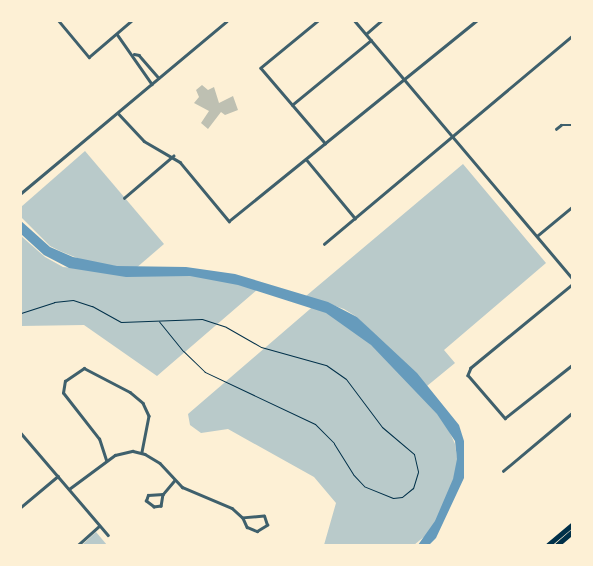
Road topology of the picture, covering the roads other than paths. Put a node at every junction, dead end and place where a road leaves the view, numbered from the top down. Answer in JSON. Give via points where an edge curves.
{"nodes":[{"id":1,"x":59,"y":21,"type":"edge"},
{"id":2,"x":132,"y":21,"type":"edge"},
{"id":3,"x":227,"y":21,"type":"edge"},
{"id":4,"x":318,"y":21,"type":"edge"},
{"id":5,"x":355,"y":21,"type":"edge"},
{"id":6,"x":381,"y":21,"type":"edge"},
{"id":7,"x":476,"y":21,"type":"edge"},
{"id":8,"x":117,"y":34,"type":"junction"},
{"id":9,"x":366,"y":34,"type":"junction"},
{"id":10,"x":572,"y":36,"type":"edge"},
{"id":11,"x":371,"y":40,"type":"junction"},
{"id":12,"x":134,"y":54,"type":"junction"},
{"id":13,"x":159,"y":78,"type":"junction"},
{"id":14,"x":403,"y":78,"type":"junction"},
{"id":15,"x":152,"y":84,"type":"junction"},
{"id":16,"x":292,"y":105,"type":"junction"},
{"id":17,"x":118,"y":112,"type":"junction"},
{"id":18,"x":572,"y":125,"type":"edge"},
{"id":19,"x":556,"y":129,"type":"dead end"},
{"id":20,"x":452,"y":137,"type":"junction"},
{"id":21,"x":325,"y":143,"type":"junction"},
{"id":22,"x":173,"y":156,"type":"junction"},
{"id":23,"x":306,"y":159,"type":"junction"},
{"id":24,"x":21,"y":192,"type":"edge"},
{"id":25,"x":124,"y":198,"type":"dead end"},
{"id":26,"x":572,"y":207,"type":"edge"},
{"id":27,"x":355,"y":218,"type":"junction"},
{"id":28,"x":536,"y":236,"type":"junction"},
{"id":29,"x":324,"y":244,"type":"dead end"},
{"id":30,"x":572,"y":278,"type":"edge"},
{"id":31,"x":572,"y":285,"type":"edge"},
{"id":32,"x":572,"y":365,"type":"edge"},
{"id":33,"x":572,"y":413,"type":"edge"},
{"id":34,"x":21,"y":433,"type":"edge"},
{"id":35,"x":142,"y":453,"type":"junction"},
{"id":36,"x":106,"y":460,"type":"junction"},
{"id":37,"x":503,"y":471,"type":"dead end"},
{"id":38,"x":58,"y":476,"type":"junction"},
{"id":39,"x":174,"y":481,"type":"junction"},
{"id":40,"x":69,"y":489,"type":"junction"},
{"id":41,"x":163,"y":494,"type":"junction"},
{"id":42,"x":21,"y":507,"type":"edge"},
{"id":43,"x":243,"y":518,"type":"junction"},
{"id":44,"x":572,"y":525,"type":"edge"},
{"id":45,"x":100,"y":526,"type":"junction"},
{"id":46,"x":572,"y":532,"type":"edge"},
{"id":47,"x":108,"y":535,"type":"dead end"},
{"id":48,"x":78,"y":545,"type":"edge"},
{"id":49,"x":548,"y":545,"type":"edge"},
{"id":50,"x":557,"y":545,"type":"edge"}],
"edges":[{"from":1,"to":8,"type":"street","via":[[89,56]]},
{"from":2,"to":8,"type":"street"},
{"from":3,"to":13,"type":"street"},
{"from":4,"to":16,"type":"street","via":[[261,68]]},
{"from":5,"to":9,"type":"street"},
{"from":6,"to":9,"type":"street"},
{"from":7,"to":14,"type":"street"},
{"from":8,"to":12,"type":"street"},
{"from":9,"to":11,"type":"street"},
{"from":10,"to":20,"type":"street"},
{"from":11,"to":14,"type":"street"},
{"from":11,"to":16,"type":"street"},
{"from":12,"to":13,"type":"street","via":[[139,55]]},
{"from":12,"to":15,"type":"street","via":[[137,65]]},
{"from":13,"to":15,"type":"street"},
{"from":14,"to":20,"type":"street"},
{"from":14,"to":21,"type":"street"},
{"from":15,"to":17,"type":"street"},
{"from":16,"to":21,"type":"street"},
{"from":17,"to":22,"type":"street","via":[[144,141]]},
{"from":17,"to":24,"type":"street"},
{"from":18,"to":19,"type":"street","via":[[561,125]]},
{"from":20,"to":27,"type":"street"},
{"from":20,"to":28,"type":"street"},
{"from":21,"to":23,"type":"street"},
{"from":22,"to":23,"type":"street","via":[[229,221]]},
{"from":22,"to":25,"type":"street"},
{"from":23,"to":27,"type":"street"},
{"from":26,"to":28,"type":"street"},
{"from":27,"to":29,"type":"street"},
{"from":28,"to":30,"type":"street"},
{"from":31,"to":32,"type":"street","via":[[468,372],[505,418]]},
{"from":33,"to":37,"type":"street"},
{"from":34,"to":38,"type":"street"},
{"from":35,"to":36,"type":"street","via":[[124,452]]},
{"from":35,"to":36,"type":"street","via":[[149,416],[135,395],[88,368],[73,373],[63,385],[65,397],[102,444]]},
{"from":35,"to":39,"type":"street","via":[[160,463]]},
{"from":36,"to":40,"type":"street"},
{"from":38,"to":40,"type":"street"},
{"from":38,"to":42,"type":"street"},
{"from":39,"to":41,"type":"street"},
{"from":39,"to":43,"type":"street","via":[[190,492],[226,505]]},
{"from":40,"to":45,"type":"street"},
{"from":41,"to":41,"type":"street","via":[[148,495],[146,501],[154,507],[161,506]]},
{"from":43,"to":43,"type":"street","via":[[244,524],[252,529],[261,530],[267,525],[264,516]]},
{"from":44,"to":49,"type":"highway"},
{"from":45,"to":47,"type":"street"},
{"from":45,"to":48,"type":"street"},
{"from":46,"to":50,"type":"highway"}]}
